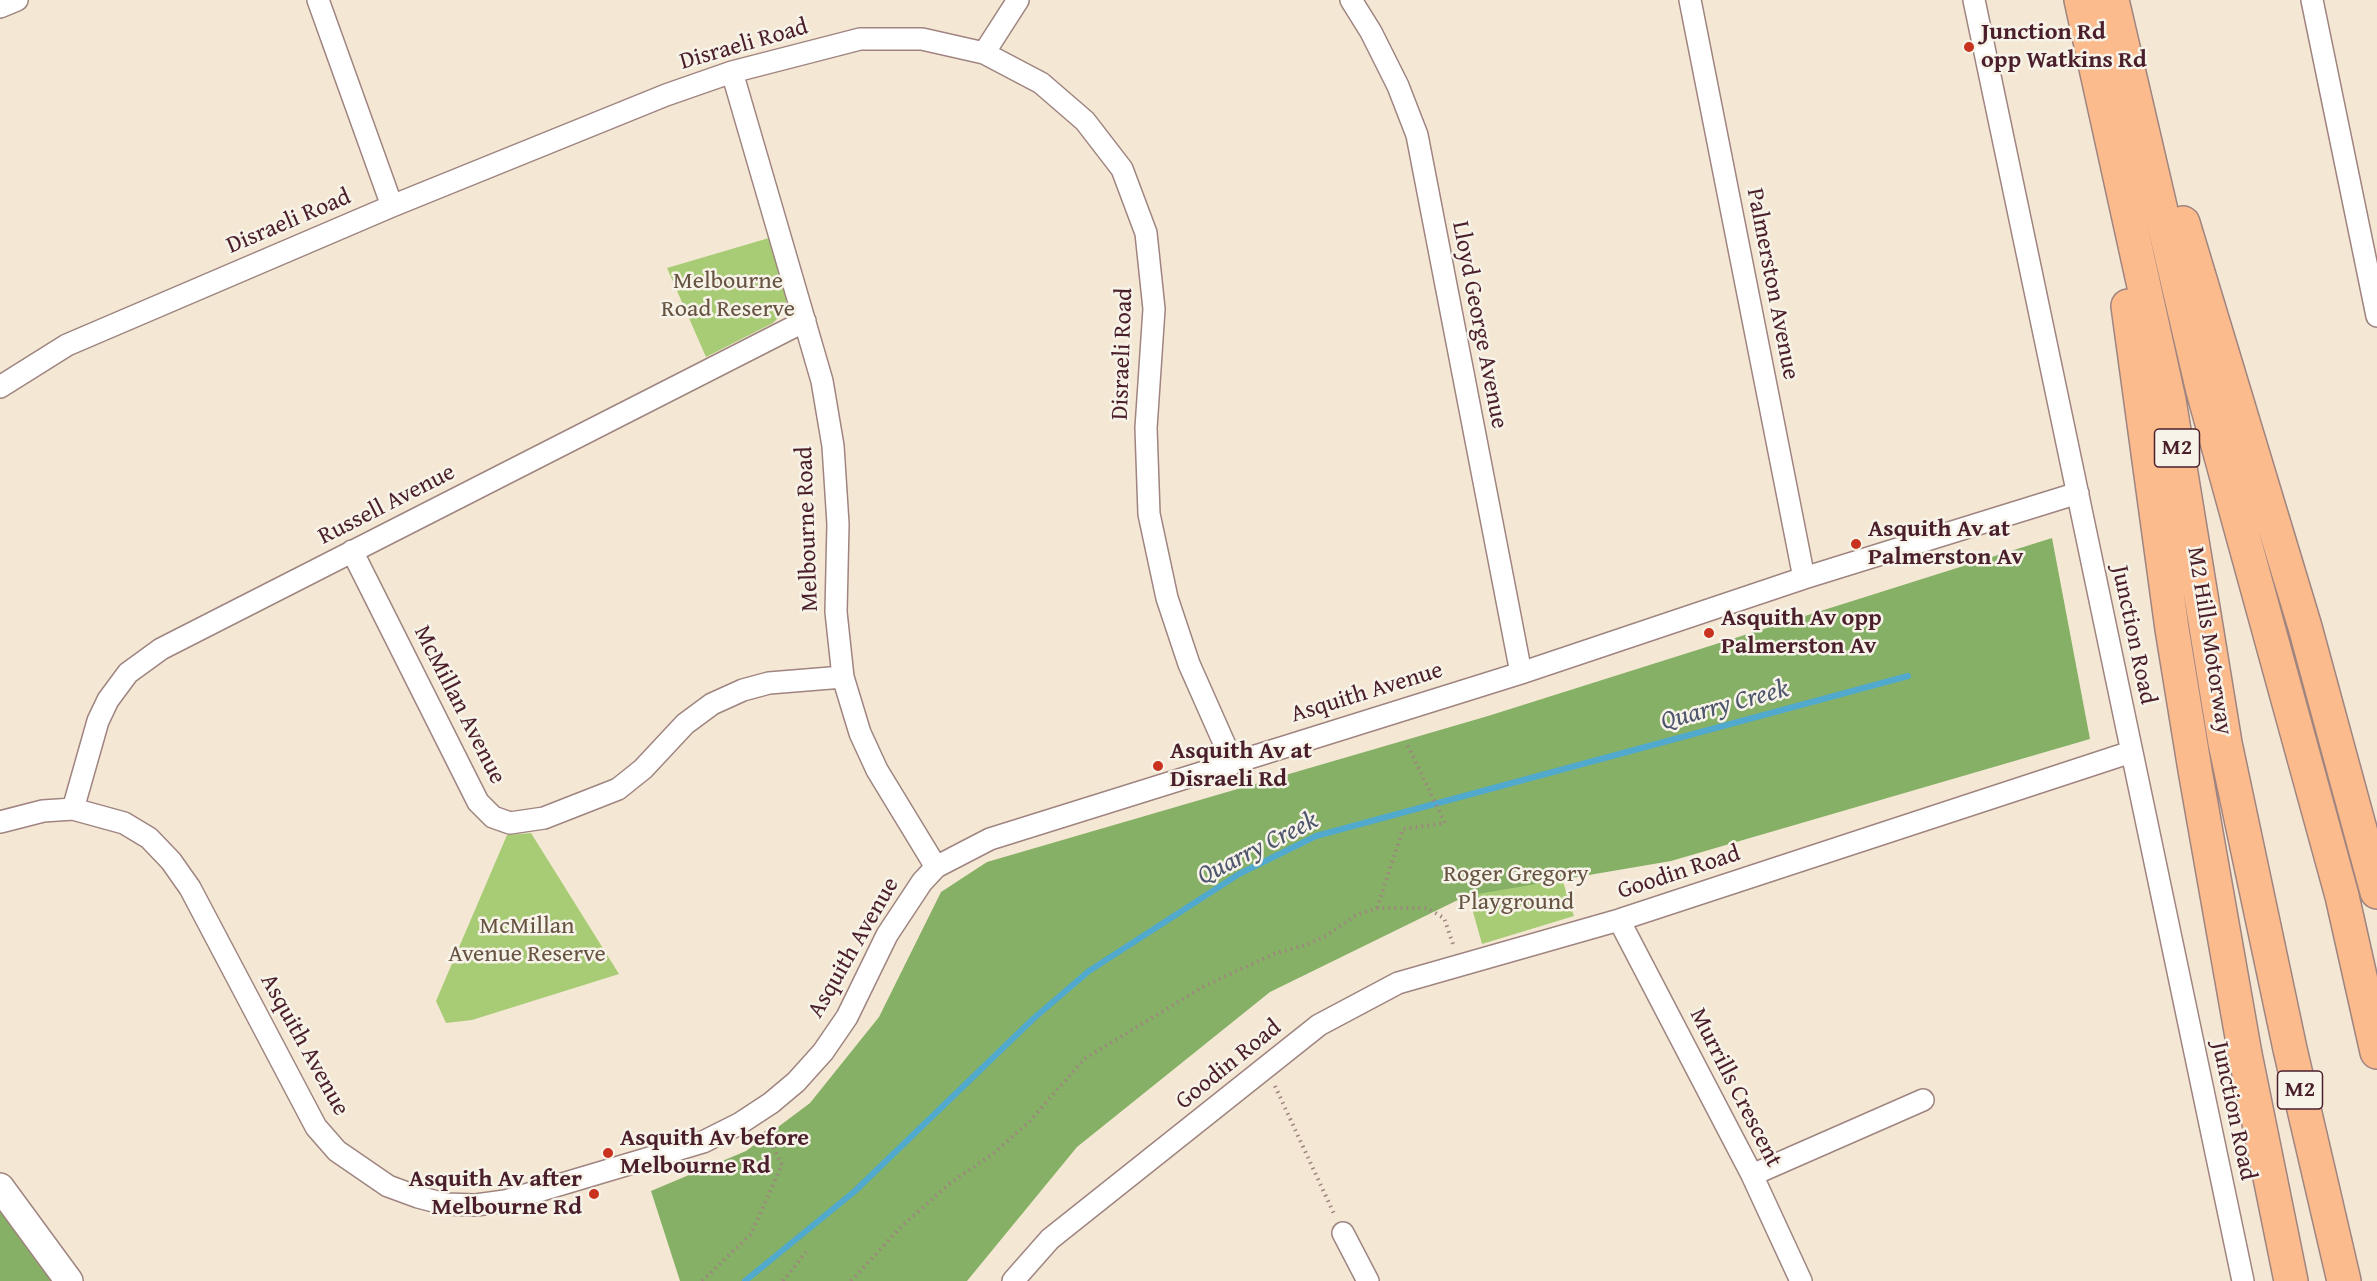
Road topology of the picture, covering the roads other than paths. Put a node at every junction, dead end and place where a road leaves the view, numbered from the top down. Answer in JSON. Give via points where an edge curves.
{"nodes":[{"id":1,"x":17,"y":0,"type":"edge"},
{"id":2,"x":318,"y":0,"type":"edge"},
{"id":3,"x":1018,"y":0,"type":"edge"},
{"id":4,"x":1351,"y":0,"type":"edge"},
{"id":5,"x":1690,"y":0,"type":"edge"},
{"id":6,"x":1974,"y":0,"type":"edge"},
{"id":7,"x":2079,"y":0,"type":"edge"},
{"id":8,"x":2312,"y":0,"type":"edge"},
{"id":9,"x":2113,"y":2,"type":"edge"},
{"id":10,"x":0,"y":7,"type":"edge"},
{"id":11,"x":984,"y":53,"type":"junction"},
{"id":12,"x":732,"y":72,"type":"junction"},
{"id":13,"x":392,"y":206,"type":"junction"},
{"id":14,"x":2377,"y":316,"type":"edge"},
{"id":15,"x":805,"y":321,"type":"junction"},
{"id":16,"x":0,"y":387,"type":"edge"},
{"id":17,"x":2078,"y":493,"type":"junction"},
{"id":18,"x":352,"y":551,"type":"junction"},
{"id":19,"x":1804,"y":578,"type":"junction"},
{"id":20,"x":1521,"y":673,"type":"junction"},
{"id":21,"x":843,"y":676,"type":"junction"},
{"id":22,"x":2131,"y":752,"type":"junction"},
{"id":23,"x":1232,"y":761,"type":"junction"},
{"id":24,"x":73,"y":809,"type":"junction"},
{"id":25,"x":0,"y":822,"type":"edge"},
{"id":26,"x":936,"y":867,"type":"junction"},
{"id":27,"x":2377,"y":892,"type":"edge"},
{"id":28,"x":1618,"y":920,"type":"junction"},
{"id":29,"x":2377,"y":1052,"type":"edge"},
{"id":30,"x":1923,"y":1100,"type":"dead end"},
{"id":31,"x":1752,"y":1175,"type":"junction"},
{"id":32,"x":0,"y":1187,"type":"edge"},
{"id":33,"x":1343,"y":1233,"type":"road end"},
{"id":34,"x":69,"y":1281,"type":"edge"},
{"id":35,"x":1012,"y":1281,"type":"edge"},
{"id":36,"x":1368,"y":1281,"type":"edge"},
{"id":37,"x":1801,"y":1281,"type":"edge"},
{"id":38,"x":2243,"y":1281,"type":"edge"},
{"id":39,"x":2290,"y":1281,"type":"edge"},
{"id":40,"x":2344,"y":1281,"type":"edge"}],
"edges":[{"from":1,"to":10,"type":"street"},
{"from":2,"to":13,"type":"street"},
{"from":3,"to":11,"type":"street"},
{"from":4,"to":20,"type":"street","name":"Lloyd George Avenue","via":[[1398,86],[1416,135]]},
{"from":5,"to":19,"type":"street","name":"Palmerston Avenue"},
{"from":6,"to":17,"type":"street","name":"Junction Road"},
{"from":7,"to":39,"type":"highway","via":[[2132,331],[2195,770]]},
{"from":7,"to":40,"type":"highway","name":"M2 Hills Motorway","number":"M2","via":[[2169,400],[2227,755]]},
{"from":8,"to":14,"type":"street"},
{"from":9,"to":27,"type":"highway","via":[[2295,592]]},
{"from":9,"to":29,"type":"highway","number":"M2","via":[[2202,387],[2340,885]]},
{"from":11,"to":12,"type":"street","name":"Disraeli Road","via":[[922,39],[860,39]]},
{"from":11,"to":23,"type":"street","name":"Disraeli Road","via":[[1041,83],[1084,121],[1122,169],[1146,233],[1154,309],[1146,428],[1149,514],[1167,598],[1189,664]]},
{"from":12,"to":13,"type":"street","name":"Disraeli Road"},
{"from":12,"to":15,"type":"street","name":"Melbourne Road"},
{"from":13,"to":16,"type":"street","name":"Disraeli Road","via":[[67,345]]},
{"from":15,"to":18,"type":"street","name":"Russell Avenue"},
{"from":15,"to":21,"type":"street","name":"Melbourne Road","via":[[822,381],[833,446],[838,524],[836,612]]},
{"from":17,"to":19,"type":"street","name":"Asquith Avenue"},
{"from":17,"to":22,"type":"street","name":"Junction Road"},
{"from":18,"to":21,"type":"street","name":"McMillan Avenue","via":[[478,802],[493,817],[510,823],[544,818],[618,789],[643,769],[685,724],[712,704],[743,690],[769,683]]},
{"from":18,"to":24,"type":"street","name":"Russell Avenue","via":[[161,649],[128,674],[112,693],[98,721]]},
{"from":19,"to":20,"type":"street","name":"Asquith Avenue"},
{"from":20,"to":23,"type":"street","name":"Asquith Avenue"},
{"from":21,"to":26,"type":"street","name":"Melbourne Road","via":[[860,733],[877,770]]},
{"from":22,"to":28,"type":"street","name":"Goodin Road"},
{"from":22,"to":38,"type":"street","name":"Junction Road"},
{"from":23,"to":26,"type":"street","name":"Asquith Avenue","via":[[1020,828],[961,852]]},
{"from":24,"to":25,"type":"street","name":"Asquith Avenue","via":[[44,811]]},
{"from":24,"to":26,"type":"street","name":"Asquith Avenue","via":[[124,823],[149,838],[171,861],[190,888],[316,1127],[337,1151],[388,1186],[445,1204],[476,1206],[505,1201],[703,1142],[771,1103],[796,1082],[847,1017],[902,909]]},
{"from":28,"to":31,"type":"street","name":"Murrills Crescent"},
{"from":28,"to":35,"type":"street","name":"Goodin Road","via":[[1398,983],[1319,1025],[1050,1239]]},
{"from":30,"to":31,"type":"street"},
{"from":31,"to":37,"type":"street","name":"Murrills Crescent"},
{"from":32,"to":34,"type":"street"},
{"from":33,"to":36,"type":"street"}]}
